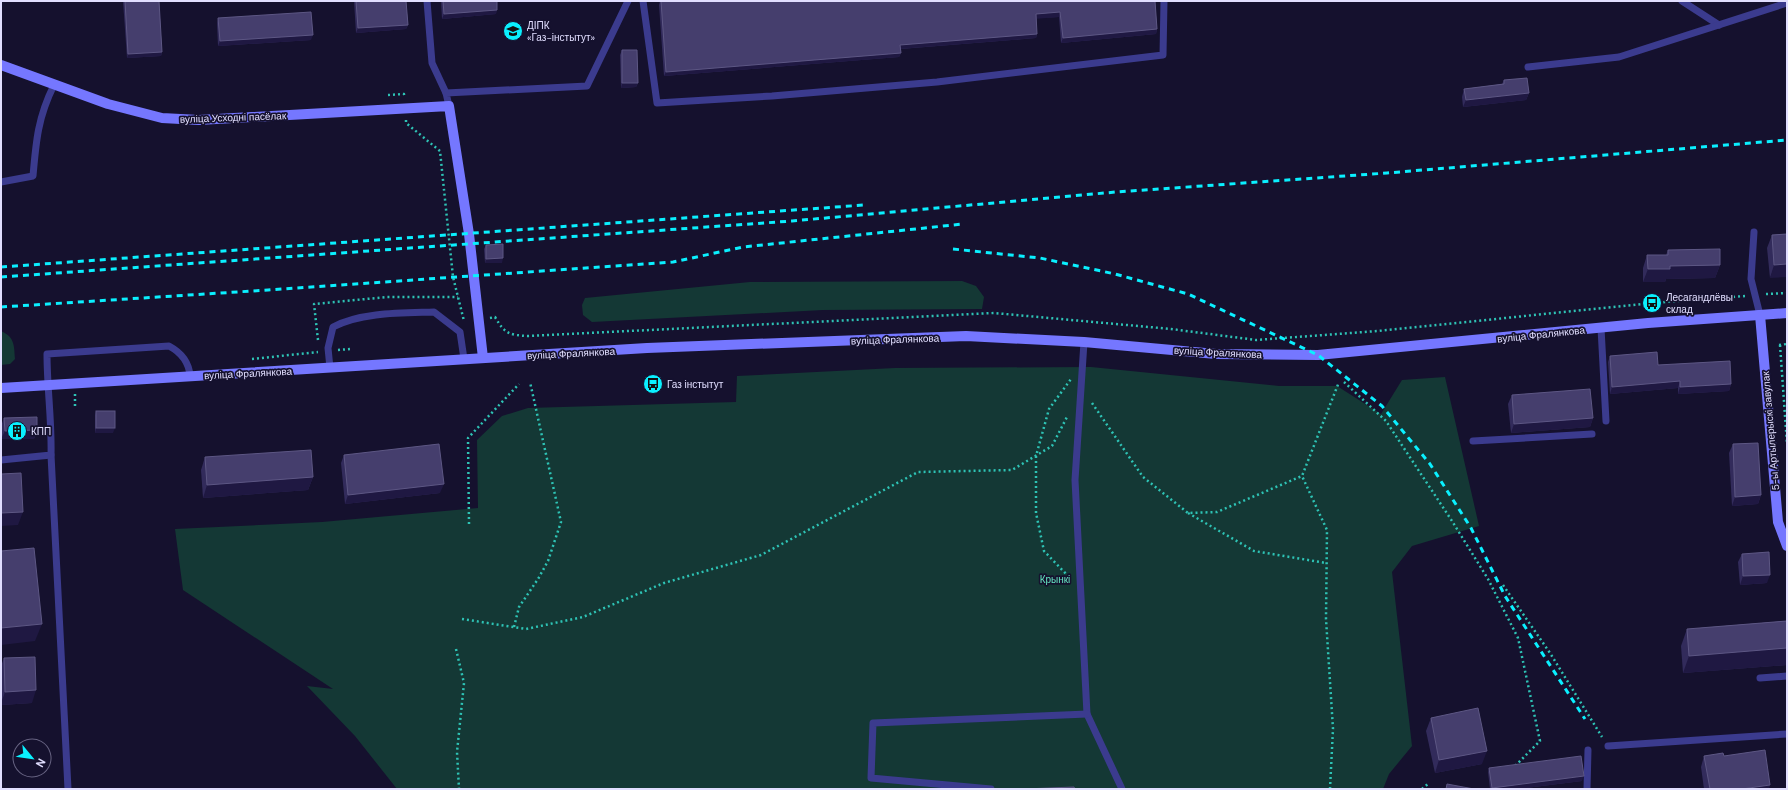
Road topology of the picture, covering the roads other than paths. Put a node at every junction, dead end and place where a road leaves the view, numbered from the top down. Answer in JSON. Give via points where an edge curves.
{"nodes":[{"id":1,"x":427,"y":1,"type":"edge"},
{"id":2,"x":628,"y":1,"type":"edge"},
{"id":3,"x":643,"y":1,"type":"edge"},
{"id":4,"x":1164,"y":1,"type":"edge"},
{"id":5,"x":1682,"y":1,"type":"edge"},
{"id":6,"x":1787,"y":3,"type":"edge"},
{"id":7,"x":1719,"y":25,"type":"junction"},
{"id":8,"x":1,"y":65,"type":"edge"},
{"id":9,"x":1528,"y":67,"type":"dead end"},
{"id":10,"x":54,"y":85,"type":"junction"},
{"id":11,"x":446,"y":93,"type":"junction"},
{"id":12,"x":449,"y":106,"type":"junction"},
{"id":13,"x":1,"y":182,"type":"edge"},
{"id":14,"x":1754,"y":232,"type":"dead end"},
{"id":15,"x":1787,"y":312,"type":"edge"},
{"id":16,"x":1760,"y":315,"type":"junction"},
{"id":17,"x":1601,"y":328,"type":"junction"},
{"id":18,"x":1084,"y":342,"type":"junction"},
{"id":19,"x":483,"y":358,"type":"junction"},
{"id":20,"x":464,"y":359,"type":"junction"},
{"id":21,"x":330,"y":368,"type":"junction"},
{"id":22,"x":190,"y":376,"type":"junction"},
{"id":23,"x":47,"y":385,"type":"junction"},
{"id":24,"x":1,"y":388,"type":"edge"},
{"id":25,"x":1606,"y":421,"type":"dead end"},
{"id":26,"x":1592,"y":434,"type":"dead end"},
{"id":27,"x":1473,"y":441,"type":"dead end"},
{"id":28,"x":51,"y":455,"type":"junction"},
{"id":29,"x":1,"y":460,"type":"edge"},
{"id":30,"x":1787,"y":546,"type":"edge"},
{"id":31,"x":1787,"y":676,"type":"edge"},
{"id":32,"x":1760,"y":678,"type":"dead end"},
{"id":33,"x":1087,"y":714,"type":"junction"},
{"id":34,"x":1787,"y":734,"type":"edge"},
{"id":35,"x":1608,"y":746,"type":"road end"},
{"id":36,"x":1588,"y":750,"type":"dead end"},
{"id":37,"x":68,"y":789,"type":"edge"},
{"id":38,"x":991,"y":789,"type":"edge"},
{"id":39,"x":1122,"y":789,"type":"edge"},
{"id":40,"x":1587,"y":789,"type":"edge"}],
"edges":[{"from":1,"to":11,"type":"lane","via":[[432,63]]},
{"from":2,"to":11,"type":"lane","via":[[587,86]]},
{"from":3,"to":4,"type":"lane","via":[[656,103],[937,82],[1163,55]]},
{"from":5,"to":7,"type":"lane"},
{"from":6,"to":7,"type":"lane"},
{"from":7,"to":9,"type":"lane","via":[[1619,57]]},
{"from":8,"to":10,"type":"main road","name":"вуліца Усходні пасёлак"},
{"from":10,"to":12,"type":"main road","name":"вуліца Усходні пасёлак","via":[[108,104],[162,118],[199,120]]},
{"from":10,"to":13,"type":"lane","via":[[38,125],[33,176]]},
{"from":11,"to":12,"type":"lane"},
{"from":12,"to":19,"type":"main road","via":[[469,234]]},
{"from":14,"to":16,"type":"lane","via":[[1751,279]]},
{"from":15,"to":16,"type":"main road","name":"вуліца Фралянкова"},
{"from":16,"to":17,"type":"main road","name":"вуліца Фралянкова"},
{"from":16,"to":30,"type":"main road","name":"5-ы Артылерыскі завулак","via":[[1778,522]]},
{"from":17,"to":18,"type":"main road","name":"вуліца Фралянкова","via":[[1318,356],[1216,354]]},
{"from":17,"to":25,"type":"lane"},
{"from":18,"to":19,"type":"main road","name":"вуліца Фралянкова","via":[[966,336],[647,348]]},
{"from":18,"to":33,"type":"lane","via":[[1075,480]]},
{"from":19,"to":20,"type":"main road","name":"вуліца Фралянкова"},
{"from":20,"to":21,"type":"main road","name":"вуліца Фралянкова"},
{"from":20,"to":21,"type":"lane","via":[[460,332],[434,312],[391,314],[345,321],[333,327],[328,348]]},
{"from":21,"to":22,"type":"main road","name":"вуліца Фралянкова"},
{"from":22,"to":23,"type":"main road","name":"вуліца Фралянкова"},
{"from":22,"to":23,"type":"lane","via":[[189,365],[178,351],[169,346],[162,346],[47,354]]},
{"from":23,"to":24,"type":"main road","name":"вуліца Фралянкова"},
{"from":23,"to":28,"type":"lane","via":[[52,435]]},
{"from":26,"to":27,"type":"lane"},
{"from":28,"to":29,"type":"lane"},
{"from":28,"to":37,"type":"lane"},
{"from":31,"to":32,"type":"lane"},
{"from":33,"to":38,"type":"lane","via":[[873,723],[872,778]]},
{"from":33,"to":39,"type":"lane"},
{"from":34,"to":35,"type":"lane"},
{"from":36,"to":40,"type":"lane"}]}
